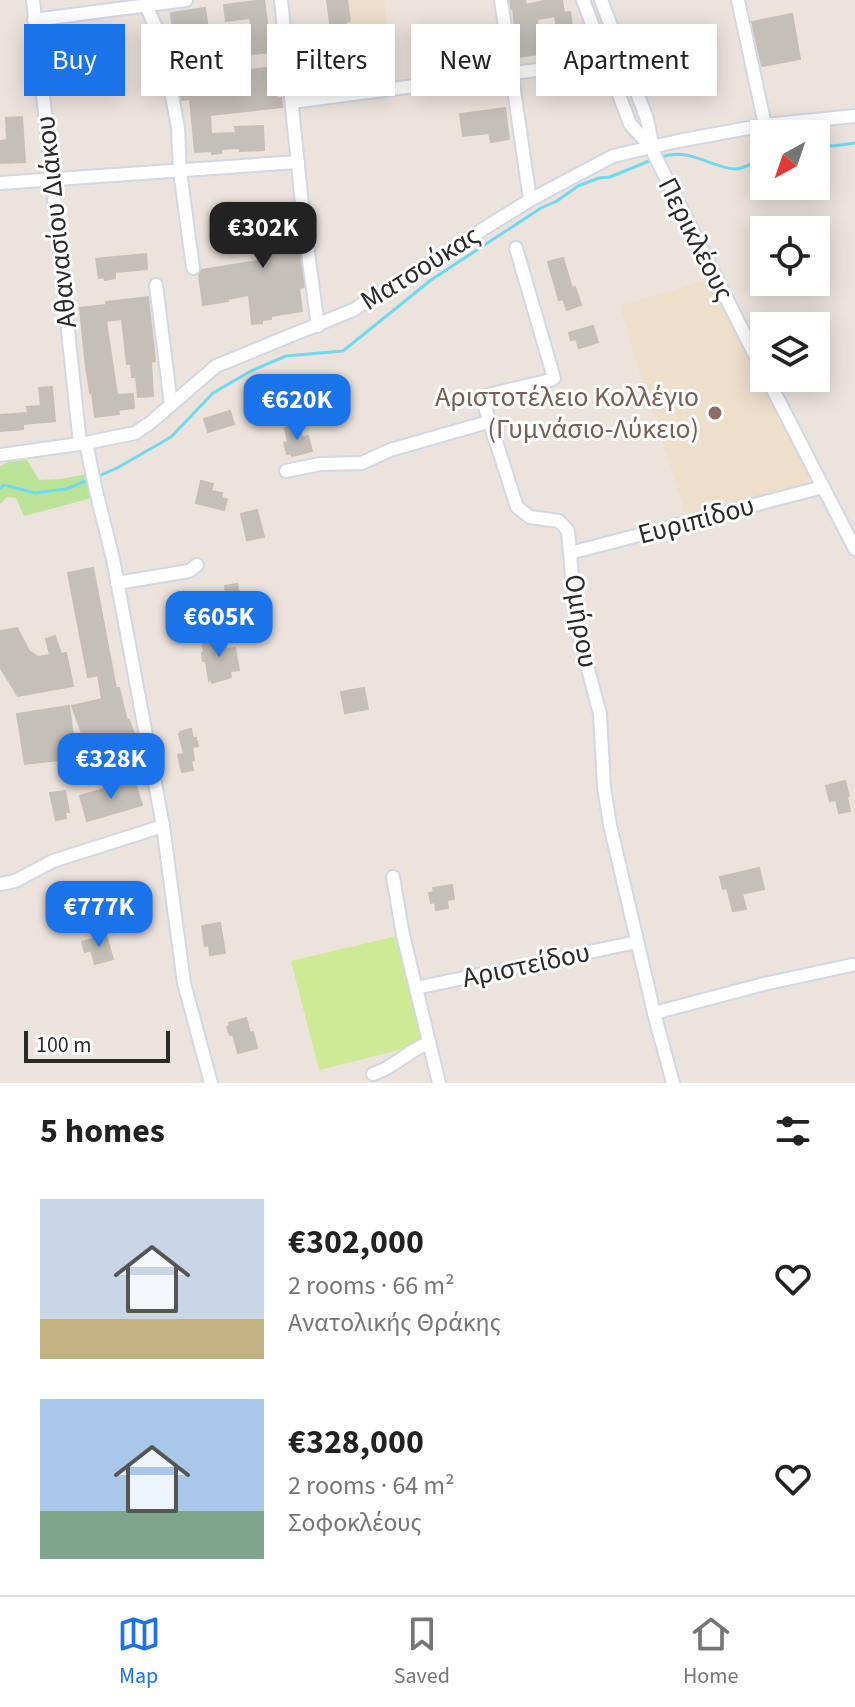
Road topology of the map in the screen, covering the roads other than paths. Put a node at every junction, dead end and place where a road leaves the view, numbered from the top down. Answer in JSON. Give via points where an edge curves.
{"nodes":[{"id":1,"x":33,"y":0,"type":"edge"},
{"id":2,"x":186,"y":0,"type":"edge"},
{"id":3,"x":281,"y":0,"type":"edge"},
{"id":4,"x":501,"y":0,"type":"edge"},
{"id":5,"x":583,"y":0,"type":"edge"},
{"id":6,"x":601,"y":0,"type":"edge"},
{"id":7,"x":738,"y":0,"type":"edge"},
{"id":8,"x":146,"y":5,"type":"junction"},
{"id":9,"x":34,"y":20,"type":"junction"},
{"id":10,"x":504,"y":24,"type":"edge"},
{"id":11,"x":592,"y":24,"type":"edge"},
{"id":12,"x":411,"y":87,"type":"edge"},
{"id":13,"x":514,"y":96,"type":"edge"},
{"id":14,"x":619,"y":96,"type":"edge"},
{"id":15,"x":292,"y":102,"type":"junction"},
{"id":16,"x":855,"y":116,"type":"edge"},
{"id":17,"x":764,"y":120,"type":"edge"},
{"id":18,"x":815,"y":120,"type":"edge"},
{"id":19,"x":750,"y":128,"type":"edge"},
{"id":20,"x":653,"y":150,"type":"junction"},
{"id":21,"x":298,"y":162,"type":"junction"},
{"id":22,"x":180,"y":171,"type":"junction"},
{"id":23,"x":51,"y":179,"type":"junction"},
{"id":24,"x":0,"y":183,"type":"edge"},
{"id":25,"x":530,"y":200,"type":"junction"},
{"id":26,"x":516,"y":248,"type":"dead end"},
{"id":27,"x":193,"y":268,"type":"dead end"},
{"id":28,"x":156,"y":285,"type":"dead end"},
{"id":29,"x":318,"y":326,"type":"junction"},
{"id":30,"x":750,"y":346,"type":"edge"},
{"id":31,"x":773,"y":392,"type":"edge"},
{"id":32,"x":171,"y":405,"type":"junction"},
{"id":33,"x":488,"y":422,"type":"junction"},
{"id":34,"x":83,"y":443,"type":"junction"},
{"id":35,"x":0,"y":455,"type":"edge"},
{"id":36,"x":286,"y":471,"type":"dead end"},
{"id":37,"x":823,"y":487,"type":"junction"},
{"id":38,"x":855,"y":549,"type":"edge"},
{"id":39,"x":570,"y":553,"type":"junction"},
{"id":40,"x":197,"y":565,"type":"dead end"},
{"id":41,"x":117,"y":583,"type":"junction"},
{"id":42,"x":163,"y":826,"type":"junction"},
{"id":43,"x":393,"y":877,"type":"dead end"},
{"id":44,"x":0,"y":884,"type":"edge"},
{"id":45,"x":637,"y":942,"type":"junction"},
{"id":46,"x":852,"y":965,"type":"dead end"},
{"id":47,"x":416,"y":988,"type":"junction"},
{"id":48,"x":654,"y":1013,"type":"junction"},
{"id":49,"x":429,"y":1043,"type":"junction"},
{"id":50,"x":373,"y":1074,"type":"dead end"},
{"id":51,"x":211,"y":1083,"type":"edge"},
{"id":52,"x":439,"y":1083,"type":"edge"},
{"id":53,"x":673,"y":1083,"type":"edge"}],
"edges":[{"from":1,"to":9,"type":"street","name":"Αθανασίου Διάκου"},
{"from":2,"to":8,"type":"street"},
{"from":3,"to":15,"type":"street"},
{"from":4,"to":10,"type":"street"},
{"from":5,"to":11,"type":"street"},
{"from":6,"to":20,"type":"street","via":[[647,119]]},
{"from":7,"to":17,"type":"street"},
{"from":8,"to":9,"type":"street"},
{"from":8,"to":22,"type":"street","via":[[162,42]]},
{"from":9,"to":23,"type":"street","name":"Αθανασίου Διάκου"},
{"from":12,"to":15,"type":"street"},
{"from":13,"to":25,"type":"street"},
{"from":14,"to":20,"type":"street","via":[[630,124]]},
{"from":15,"to":21,"type":"street"},
{"from":16,"to":18,"type":"street","name":"Ματσούκας"},
{"from":19,"to":20,"type":"street","name":"Ματσούκας"},
{"from":20,"to":25,"type":"street","name":"Ματσούκας","via":[[613,156]]},
{"from":20,"to":30,"type":"street","name":"Περικλέους"},
{"from":21,"to":22,"type":"street"},
{"from":21,"to":29,"type":"street"},
{"from":22,"to":23,"type":"street"},
{"from":22,"to":27,"type":"street"},
{"from":23,"to":24,"type":"street"},
{"from":23,"to":34,"type":"street","name":"Αθανασίου Διάκου"},
{"from":25,"to":29,"type":"street","name":"Ματσούκας","via":[[353,310]]},
{"from":26,"to":33,"type":"street","via":[[554,376],[486,396]]},
{"from":28,"to":32,"type":"street"},
{"from":29,"to":32,"type":"street","name":"Ματσούκας","via":[[222,363]]},
{"from":31,"to":37,"type":"street","name":"Περικλέους"},
{"from":32,"to":34,"type":"street","name":"Ματσούκας","via":[[135,433]]},
{"from":33,"to":36,"type":"street","via":[[362,463]]},
{"from":33,"to":39,"type":"street","name":"Ομήρου","via":[[517,507],[530,517],[562,523]]},
{"from":34,"to":35,"type":"street","name":"Ματσούκας"},
{"from":34,"to":41,"type":"street","name":"Αθανασίου Διάκου"},
{"from":37,"to":38,"type":"street","name":"Περικλέους"},
{"from":37,"to":39,"type":"street","name":"Ευριπίδου"},
{"from":39,"to":45,"type":"street","name":"Ομήρου","via":[[580,639],[599,706],[606,805]]},
{"from":40,"to":41,"type":"street","via":[[189,571]]},
{"from":41,"to":42,"type":"street","name":"Αθανασίου Διάκου"},
{"from":42,"to":44,"type":"street"},
{"from":42,"to":51,"type":"street","name":"Αθανασίου Διάκου","via":[[184,983]]},
{"from":43,"to":47,"type":"street"},
{"from":45,"to":47,"type":"street","name":"Αριστείδου"},
{"from":45,"to":48,"type":"street","name":"Ομήρου"},
{"from":46,"to":48,"type":"street"},
{"from":47,"to":49,"type":"street"},
{"from":48,"to":53,"type":"street","name":"Ομήρου"},
{"from":49,"to":50,"type":"street"},
{"from":49,"to":52,"type":"street"}]}
